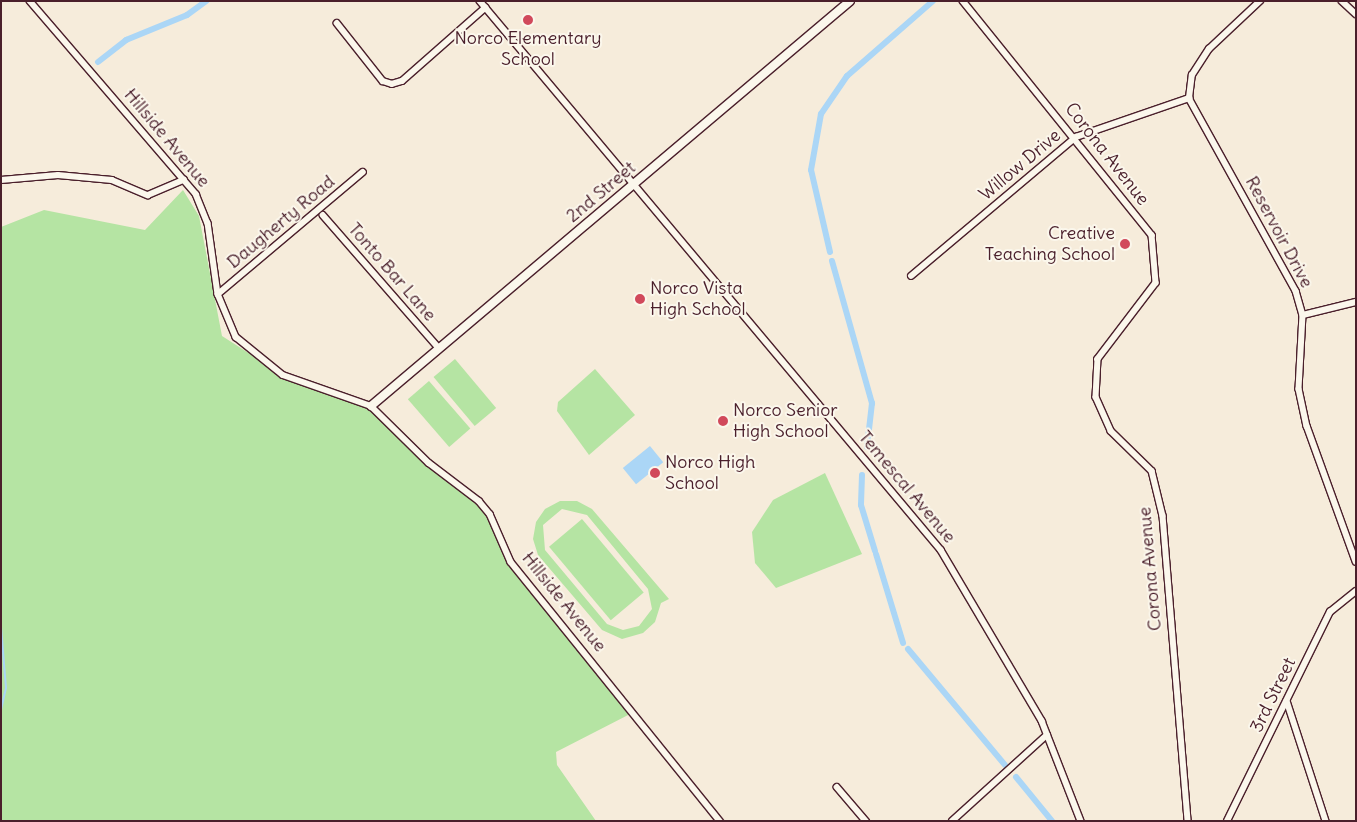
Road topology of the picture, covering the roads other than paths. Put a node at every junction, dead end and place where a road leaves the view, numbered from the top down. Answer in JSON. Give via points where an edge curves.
{"nodes":[{"id":1,"x":30,"y":1,"type":"edge"},
{"id":2,"x":480,"y":1,"type":"edge"},
{"id":3,"x":850,"y":1,"type":"edge"},
{"id":4,"x":963,"y":1,"type":"edge"},
{"id":5,"x":1260,"y":1,"type":"edge"},
{"id":6,"x":1342,"y":1,"type":"edge"},
{"id":7,"x":485,"y":8,"type":"junction"},
{"id":8,"x":1356,"y":14,"type":"edge"},
{"id":9,"x":337,"y":23,"type":"dead end"},
{"id":10,"x":1189,"y":98,"type":"junction"},
{"id":11,"x":1076,"y":137,"type":"junction"},
{"id":12,"x":363,"y":172,"type":"dead end"},
{"id":13,"x":1,"y":180,"type":"edge"},
{"id":14,"x":184,"y":180,"type":"junction"},
{"id":15,"x":635,"y":184,"type":"junction"},
{"id":16,"x":323,"y":215,"type":"dead end"},
{"id":17,"x":911,"y":276,"type":"dead end"},
{"id":18,"x":218,"y":294,"type":"junction"},
{"id":19,"x":1356,"y":302,"type":"edge"},
{"id":20,"x":1303,"y":315,"type":"junction"},
{"id":21,"x":439,"y":348,"type":"junction"},
{"id":22,"x":371,"y":406,"type":"junction"},
{"id":23,"x":1356,"y":561,"type":"edge"},
{"id":24,"x":1356,"y":591,"type":"edge"},
{"id":25,"x":1287,"y":702,"type":"junction"},
{"id":26,"x":1048,"y":735,"type":"junction"},
{"id":27,"x":837,"y":787,"type":"dead end"},
{"id":28,"x":720,"y":821,"type":"edge"},
{"id":29,"x":866,"y":821,"type":"edge"},
{"id":30,"x":952,"y":821,"type":"edge"},
{"id":31,"x":1081,"y":821,"type":"edge"},
{"id":32,"x":1188,"y":821,"type":"edge"},
{"id":33,"x":1227,"y":821,"type":"edge"},
{"id":34,"x":1326,"y":821,"type":"edge"}],
"edges":[{"from":1,"to":14,"type":"street","name":"Hillside Avenue"},
{"from":2,"to":7,"type":"street","name":"Temescal Avenue"},
{"from":3,"to":15,"type":"street","name":"2nd Street"},
{"from":4,"to":11,"type":"street","name":"Corona Avenue"},
{"from":5,"to":10,"type":"street","via":[[1209,49],[1192,75]]},
{"from":6,"to":8,"type":"street"},
{"from":7,"to":9,"type":"street","via":[[402,81],[392,84],[383,81]]},
{"from":7,"to":15,"type":"street","name":"Temescal Avenue"},
{"from":10,"to":11,"type":"street","name":"Willow Drive"},
{"from":10,"to":20,"type":"street","name":"Reservoir Drive","via":[[1296,291]]},
{"from":11,"to":17,"type":"street","name":"Willow Drive"},
{"from":11,"to":32,"type":"street","name":"Corona Avenue","via":[[1152,235],[1156,283],[1098,359],[1096,397],[1111,431],[1152,471],[1163,516]]},
{"from":12,"to":18,"type":"street","name":"Daugherty Road"},
{"from":13,"to":14,"type":"street","via":[[58,175],[112,180],[148,195]]},
{"from":14,"to":18,"type":"street","name":"Hillside Avenue","via":[[204,208]]},
{"from":15,"to":21,"type":"street","name":"2nd Street"},
{"from":15,"to":26,"type":"street","name":"Temescal Avenue","via":[[941,550]]},
{"from":16,"to":21,"type":"street","name":"Tonto Bar Lane"},
{"from":18,"to":22,"type":"street","name":"Hillside Avenue","via":[[236,337],[263,363],[283,374]]},
{"from":19,"to":20,"type":"street"},
{"from":20,"to":23,"type":"street","name":"Reservoir Drive","via":[[1299,389],[1307,426]]},
{"from":21,"to":22,"type":"street","name":"2nd Street"},
{"from":22,"to":28,"type":"street","name":"Hillside Avenue","via":[[429,463],[479,501],[490,514],[511,562]]},
{"from":24,"to":25,"type":"street","name":"3rd Street","via":[[1330,612]]},
{"from":25,"to":33,"type":"street","name":"3rd Street"},
{"from":25,"to":34,"type":"street"},
{"from":26,"to":30,"type":"street"},
{"from":26,"to":31,"type":"street","name":"Temescal Avenue"},
{"from":27,"to":29,"type":"street"}]}
